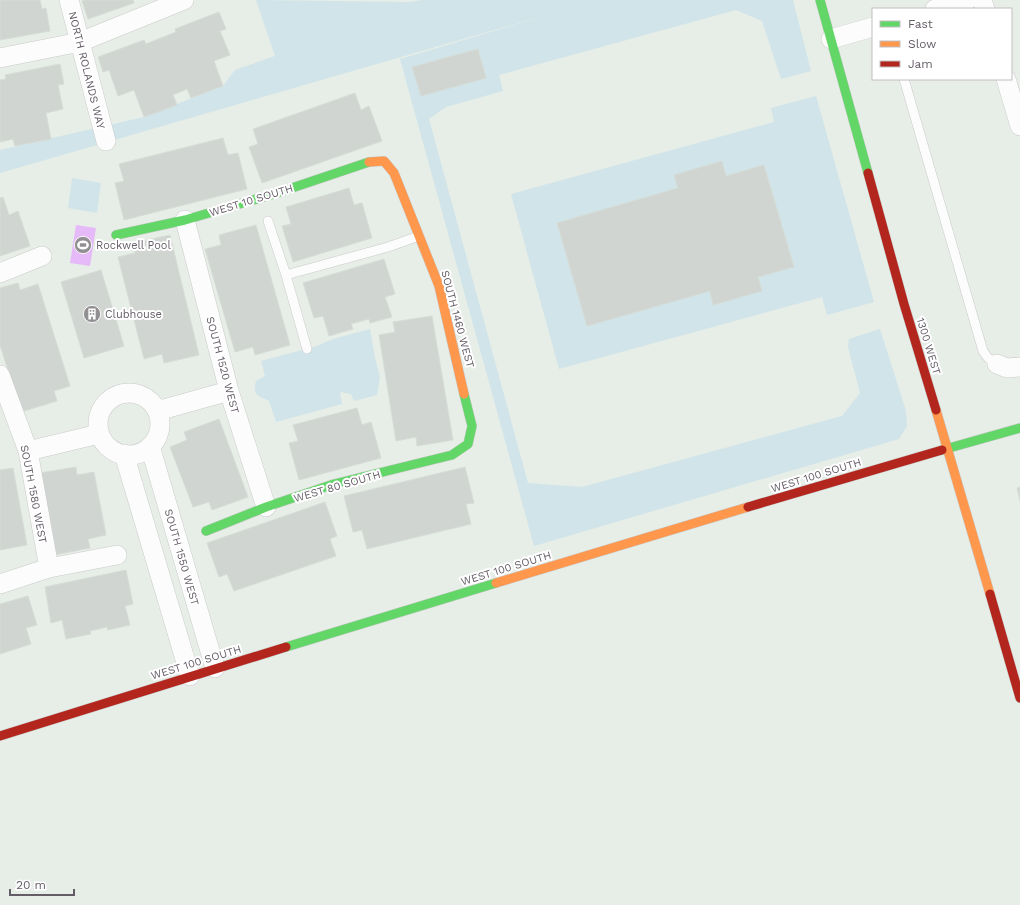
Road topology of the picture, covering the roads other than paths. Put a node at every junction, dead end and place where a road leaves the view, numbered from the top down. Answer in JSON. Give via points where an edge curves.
{"nodes":[{"id":1,"x":69,"y":0,"type":"edge"},
{"id":2,"x":184,"y":0,"type":"edge"},
{"id":3,"x":820,"y":0,"type":"edge"},
{"id":4,"x":967,"y":0,"type":"edge"},
{"id":5,"x":939,"y":8,"type":"edge"},
{"id":6,"x":872,"y":27,"type":"edge"},
{"id":7,"x":831,"y":39,"type":"junction"},
{"id":8,"x":80,"y":42,"type":"junction"},
{"id":9,"x":0,"y":58,"type":"edge"},
{"id":10,"x":904,"y":80,"type":"edge"},
{"id":11,"x":1006,"y":80,"type":"edge"},
{"id":12,"x":1020,"y":126,"type":"edge"},
{"id":13,"x":106,"y":141,"type":"dead end"},
{"id":14,"x":384,"y":161,"type":"joint"},
{"id":15,"x":185,"y":220,"type":"junction"},
{"id":16,"x":268,"y":221,"type":"dead end"},
{"id":17,"x":116,"y":235,"type":"dead end"},
{"id":18,"x":419,"y":236,"type":"junction"},
{"id":19,"x":42,"y":256,"type":"dead end"},
{"id":20,"x":0,"y":273,"type":"edge"},
{"id":21,"x":286,"y":275,"type":"junction"},
{"id":22,"x":306,"y":349,"type":"dead end"},
{"id":23,"x":997,"y":364,"type":"joint"},
{"id":24,"x":1020,"y":367,"type":"edge"},
{"id":25,"x":0,"y":375,"type":"edge"},
{"id":26,"x":229,"y":391,"type":"junction"},
{"id":27,"x":157,"y":411,"type":"junction"},
{"id":28,"x":1020,"y":428,"type":"edge"},
{"id":29,"x":99,"y":434,"type":"junction"},
{"id":30,"x":468,"y":444,"type":"joint"},
{"id":31,"x":150,"y":446,"type":"junction"},
{"id":32,"x":948,"y":448,"type":"junction"},
{"id":33,"x":28,"y":451,"type":"junction"},
{"id":34,"x":124,"y":454,"type":"junction"},
{"id":35,"x":266,"y":507,"type":"junction"},
{"id":36,"x":206,"y":531,"type":"dead end"},
{"id":37,"x":117,"y":555,"type":"dead end"},
{"id":38,"x":49,"y":568,"type":"junction"},
{"id":39,"x":0,"y":584,"type":"edge"},
{"id":40,"x":215,"y":668,"type":"junction"},
{"id":41,"x":190,"y":676,"type":"junction"},
{"id":42,"x":1018,"y":686,"type":"edge"},
{"id":43,"x":1020,"y":698,"type":"edge"},
{"id":44,"x":0,"y":736,"type":"edge"}],
"edges":[{"from":1,"to":8,"type":"street","name":"NORTH ROLANDS WAY"},
{"from":2,"to":8,"type":"street"},
{"from":3,"to":7,"type":"street","name":"1300 WEST"},
{"from":4,"to":5,"type":"street"},
{"from":6,"to":7,"type":"street"},
{"from":7,"to":32,"type":"street","name":"1300 WEST","via":[[904,304]]},
{"from":8,"to":9,"type":"street"},
{"from":8,"to":13,"type":"street","name":"NORTH ROLANDS WAY"},
{"from":10,"to":23,"type":"lane","via":[[983,351]]},
{"from":11,"to":12,"type":"street"},
{"from":14,"to":15,"type":"street","name":"WEST 10 SOUTH","via":[[346,169],[282,192]]},
{"from":14,"to":18,"type":"street","name":"SOUTH 1460 WEST","via":[[394,173]]},
{"from":15,"to":17,"type":"street","name":"WEST 10 SOUTH"},
{"from":15,"to":26,"type":"street","name":"SOUTH 1520 WEST"},
{"from":16,"to":21,"type":"lane"},
{"from":18,"to":21,"type":"lane"},
{"from":18,"to":30,"type":"street","name":"SOUTH 1460 WEST","via":[[439,286],[472,426]]},
{"from":19,"to":20,"type":"street"},
{"from":21,"to":22,"type":"lane"},
{"from":23,"to":24,"type":"street","via":[[1007,368]]},
{"from":25,"to":33,"type":"street","name":"SOUTH 1580 WEST"},
{"from":26,"to":27,"type":"street"},
{"from":26,"to":35,"type":"street","name":"SOUTH 1520 WEST"},
{"from":27,"to":29,"type":"street","via":[[143,396],[122,393],[104,404],[97,424]]},
{"from":27,"to":31,"type":"street","via":[[159,429]]},
{"from":28,"to":32,"type":"street","name":"WEST 100 SOUTH"},
{"from":29,"to":33,"type":"street"},
{"from":29,"to":34,"type":"street","via":[[109,448]]},
{"from":30,"to":35,"type":"street","name":"WEST 80 SOUTH","via":[[452,455],[334,484]]},
{"from":31,"to":34,"type":"street","via":[[133,454]]},
{"from":31,"to":40,"type":"street","name":"SOUTH 1550 WEST"},
{"from":32,"to":40,"type":"street","name":"WEST 100 SOUTH"},
{"from":32,"to":42,"type":"street","name":"1300 WEST"},
{"from":33,"to":38,"type":"street","name":"SOUTH 1580 WEST"},
{"from":34,"to":41,"type":"street"},
{"from":35,"to":36,"type":"street","name":"WEST 80 SOUTH"},
{"from":37,"to":38,"type":"street"},
{"from":38,"to":39,"type":"street"},
{"from":40,"to":41,"type":"street","name":"WEST 100 SOUTH"},
{"from":41,"to":44,"type":"street","name":"WEST 100 SOUTH"},
{"from":42,"to":43,"type":"street","name":"1300 WEST"}]}
